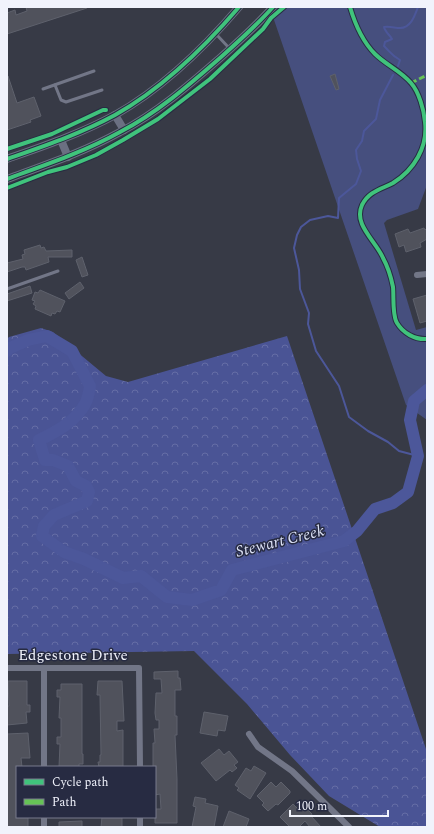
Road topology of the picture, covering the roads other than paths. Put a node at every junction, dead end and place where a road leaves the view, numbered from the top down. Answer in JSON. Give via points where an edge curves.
{"nodes":[{"id":1,"x":239,"y":7,"type":"edge"},
{"id":2,"x":273,"y":7,"type":"edge"},
{"id":3,"x":215,"y":33,"type":"junction"},
{"id":4,"x":230,"y":49,"type":"junction"},
{"id":5,"x":94,"y":71,"type":"dead end"},
{"id":6,"x":55,"y":85,"type":"junction"},
{"id":7,"x":43,"y":89,"type":"dead end"},
{"id":8,"x":102,"y":90,"type":"dead end"},
{"id":9,"x":115,"y":115,"type":"junction"},
{"id":10,"x":124,"y":130,"type":"junction"},
{"id":11,"x":61,"y":140,"type":"junction"},
{"id":12,"x":68,"y":157,"type":"junction"},
{"id":13,"x":7,"y":159,"type":"edge"},
{"id":14,"x":7,"y":179,"type":"edge"},
{"id":15,"x":58,"y":271,"type":"dead end"},
{"id":16,"x":427,"y":274,"type":"edge"},
{"id":17,"x":417,"y":275,"type":"dead end"},
{"id":18,"x":7,"y":289,"type":"edge"},
{"id":19,"x":7,"y":668,"type":"edge"},
{"id":20,"x":44,"y":668,"type":"junction"},
{"id":21,"x":249,"y":734,"type":"dead end"},
{"id":22,"x":44,"y":766,"type":"edge"},
{"id":23,"x":140,"y":766,"type":"edge"},
{"id":24,"x":349,"y":827,"type":"edge"}],
"edges":[{"from":1,"to":3,"type":"main road"},
{"from":2,"to":4,"type":"main road"},
{"from":3,"to":4,"type":"lane"},
{"from":3,"to":9,"type":"main road","via":[[176,73]]},
{"from":4,"to":10,"type":"main road","via":[[166,104]]},
{"from":5,"to":6,"type":"lane"},
{"from":6,"to":7,"type":"lane"},
{"from":6,"to":8,"type":"lane","via":[[61,100],[66,102]]},
{"from":9,"to":10,"type":"main road"},
{"from":9,"to":11,"type":"main road"},
{"from":10,"to":12,"type":"main road"},
{"from":11,"to":12,"type":"main road"},
{"from":11,"to":13,"type":"main road"},
{"from":12,"to":14,"type":"main road"},
{"from":15,"to":18,"type":"lane"},
{"from":16,"to":17,"type":"street"},
{"from":19,"to":20,"type":"street","name":"Edgestone Drive"},
{"from":20,"to":22,"type":"street"},
{"from":20,"to":23,"type":"street","name":"Edgestone Drive","via":[[139,668]]},
{"from":21,"to":24,"type":"street","via":[[258,747],[292,771]]}]}
